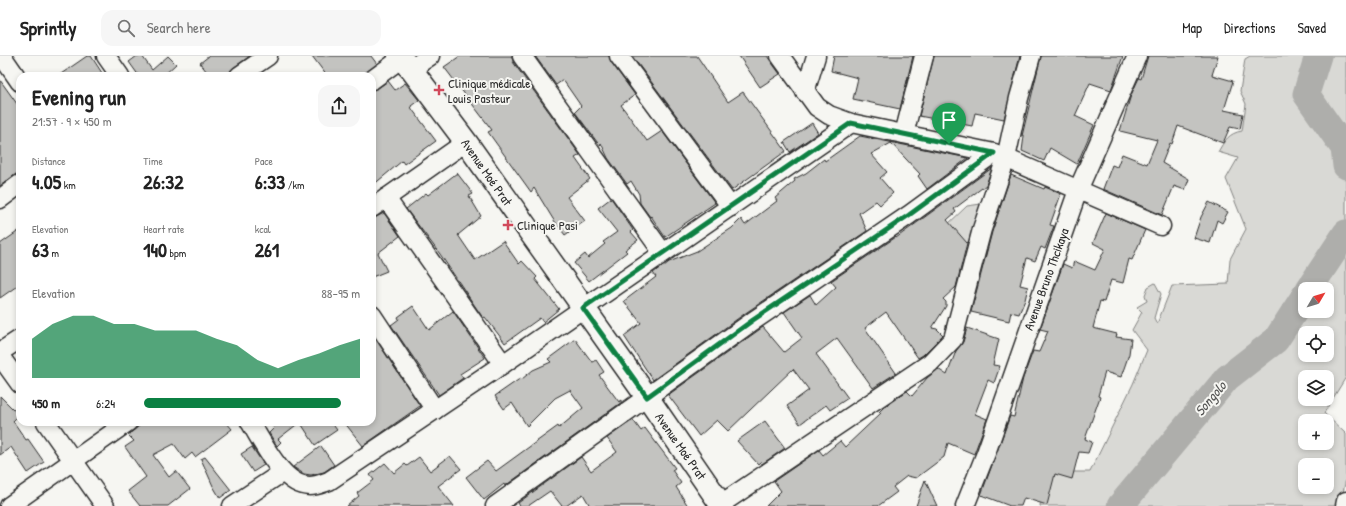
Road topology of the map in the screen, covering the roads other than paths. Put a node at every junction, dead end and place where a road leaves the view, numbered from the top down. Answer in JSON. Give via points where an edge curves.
{"nodes":[{"id":1,"x":2,"y":56,"type":"edge"},
{"id":2,"x":268,"y":56,"type":"edge"},
{"id":3,"x":430,"y":56,"type":"edge"},
{"id":4,"x":522,"y":56,"type":"edge"},
{"id":5,"x":619,"y":56,"type":"edge"},
{"id":6,"x":780,"y":56,"type":"edge"},
{"id":7,"x":816,"y":56,"type":"edge"},
{"id":8,"x":924,"y":56,"type":"edge"},
{"id":9,"x":1031,"y":56,"type":"edge"},
{"id":10,"x":1137,"y":56,"type":"edge"},
{"id":11,"x":404,"y":61,"type":"edge"},
{"id":12,"x":245,"y":72,"type":"edge"},
{"id":13,"x":16,"y":76,"type":"edge"},
{"id":14,"x":376,"y":78,"type":"edge"},
{"id":15,"x":805,"y":92,"type":"junction"},
{"id":16,"x":851,"y":123,"type":"junction"},
{"id":17,"x":904,"y":134,"type":"junction"},
{"id":18,"x":466,"y":142,"type":"junction"},
{"id":19,"x":1000,"y":156,"type":"junction"},
{"id":20,"x":16,"y":187,"type":"edge"},
{"id":21,"x":1078,"y":190,"type":"junction"},
{"id":22,"x":0,"y":199,"type":"edge"},
{"id":23,"x":379,"y":203,"type":"edge"},
{"id":24,"x":731,"y":206,"type":"junction"},
{"id":25,"x":1161,"y":226,"type":"dead end"},
{"id":26,"x":663,"y":254,"type":"junction"},
{"id":27,"x":583,"y":308,"type":"junction"},
{"id":28,"x":376,"y":321,"type":"edge"},
{"id":29,"x":16,"y":342,"type":"edge"},
{"id":30,"x":0,"y":352,"type":"edge"},
{"id":31,"x":0,"y":356,"type":"edge"},
{"id":32,"x":503,"y":364,"type":"junction"},
{"id":33,"x":16,"y":378,"type":"edge"},
{"id":34,"x":647,"y":397,"type":"junction"},
{"id":35,"x":435,"y":410,"type":"junction"},
{"id":36,"x":49,"y":426,"type":"edge"},
{"id":37,"x":122,"y":426,"type":"edge"},
{"id":38,"x":253,"y":426,"type":"edge"},
{"id":39,"x":74,"y":461,"type":"junction"},
{"id":40,"x":283,"y":472,"type":"junction"},
{"id":41,"x":1346,"y":502,"type":"edge"},
{"id":42,"x":720,"y":505,"type":"edge"},
{"id":43,"x":9,"y":506,"type":"edge"},
{"id":44,"x":105,"y":506,"type":"edge"},
{"id":45,"x":232,"y":506,"type":"edge"},
{"id":46,"x":495,"y":506,"type":"edge"},
{"id":47,"x":965,"y":506,"type":"edge"},
{"id":48,"x":1345,"y":506,"type":"edge"}],
"edges":[{"from":1,"to":13,"type":"street"},
{"from":2,"to":12,"type":"street"},
{"from":3,"to":11,"type":"street"},
{"from":4,"to":26,"type":"street"},
{"from":5,"to":24,"type":"street"},
{"from":6,"to":15,"type":"street"},
{"from":7,"to":15,"type":"street"},
{"from":8,"to":17,"type":"street"},
{"from":9,"to":19,"type":"street"},
{"from":10,"to":21,"type":"street","name":"Avenue Bruno Thcikaya"},
{"from":11,"to":14,"type":"street"},
{"from":11,"to":18,"type":"street","name":"Avenue Moé Prat"},
{"from":15,"to":16,"type":"street","via":[[817,107],[829,115]]},
{"from":16,"to":17,"type":"street"},
{"from":16,"to":24,"type":"street"},
{"from":17,"to":19,"type":"street"},
{"from":18,"to":23,"type":"street"},
{"from":18,"to":27,"type":"street","name":"Avenue Moé Prat"},
{"from":19,"to":21,"type":"street"},
{"from":19,"to":34,"type":"street","via":[[753,320]]},
{"from":19,"to":42,"type":"street","via":[[953,339],[930,363]]},
{"from":20,"to":22,"type":"street"},
{"from":21,"to":25,"type":"street"},
{"from":21,"to":47,"type":"street","name":"Avenue Bruno Thcikaya"},
{"from":23,"to":32,"type":"street"},
{"from":24,"to":26,"type":"street"},
{"from":26,"to":27,"type":"street"},
{"from":27,"to":32,"type":"street"},
{"from":27,"to":34,"type":"street","name":"Avenue Moé Prat"},
{"from":28,"to":35,"type":"street"},
{"from":29,"to":30,"type":"street"},
{"from":31,"to":33,"type":"street"},
{"from":32,"to":35,"type":"street"},
{"from":34,"to":42,"type":"street","name":"Avenue Moé Prat"},
{"from":34,"to":46,"type":"street"},
{"from":35,"to":40,"type":"street","via":[[329,481],[311,486],[297,484]]},
{"from":36,"to":39,"type":"street"},
{"from":37,"to":39,"type":"street"},
{"from":38,"to":40,"type":"street"},
{"from":39,"to":43,"type":"street"},
{"from":39,"to":44,"type":"street"},
{"from":40,"to":45,"type":"street"},
{"from":41,"to":48,"type":"street"}]}
